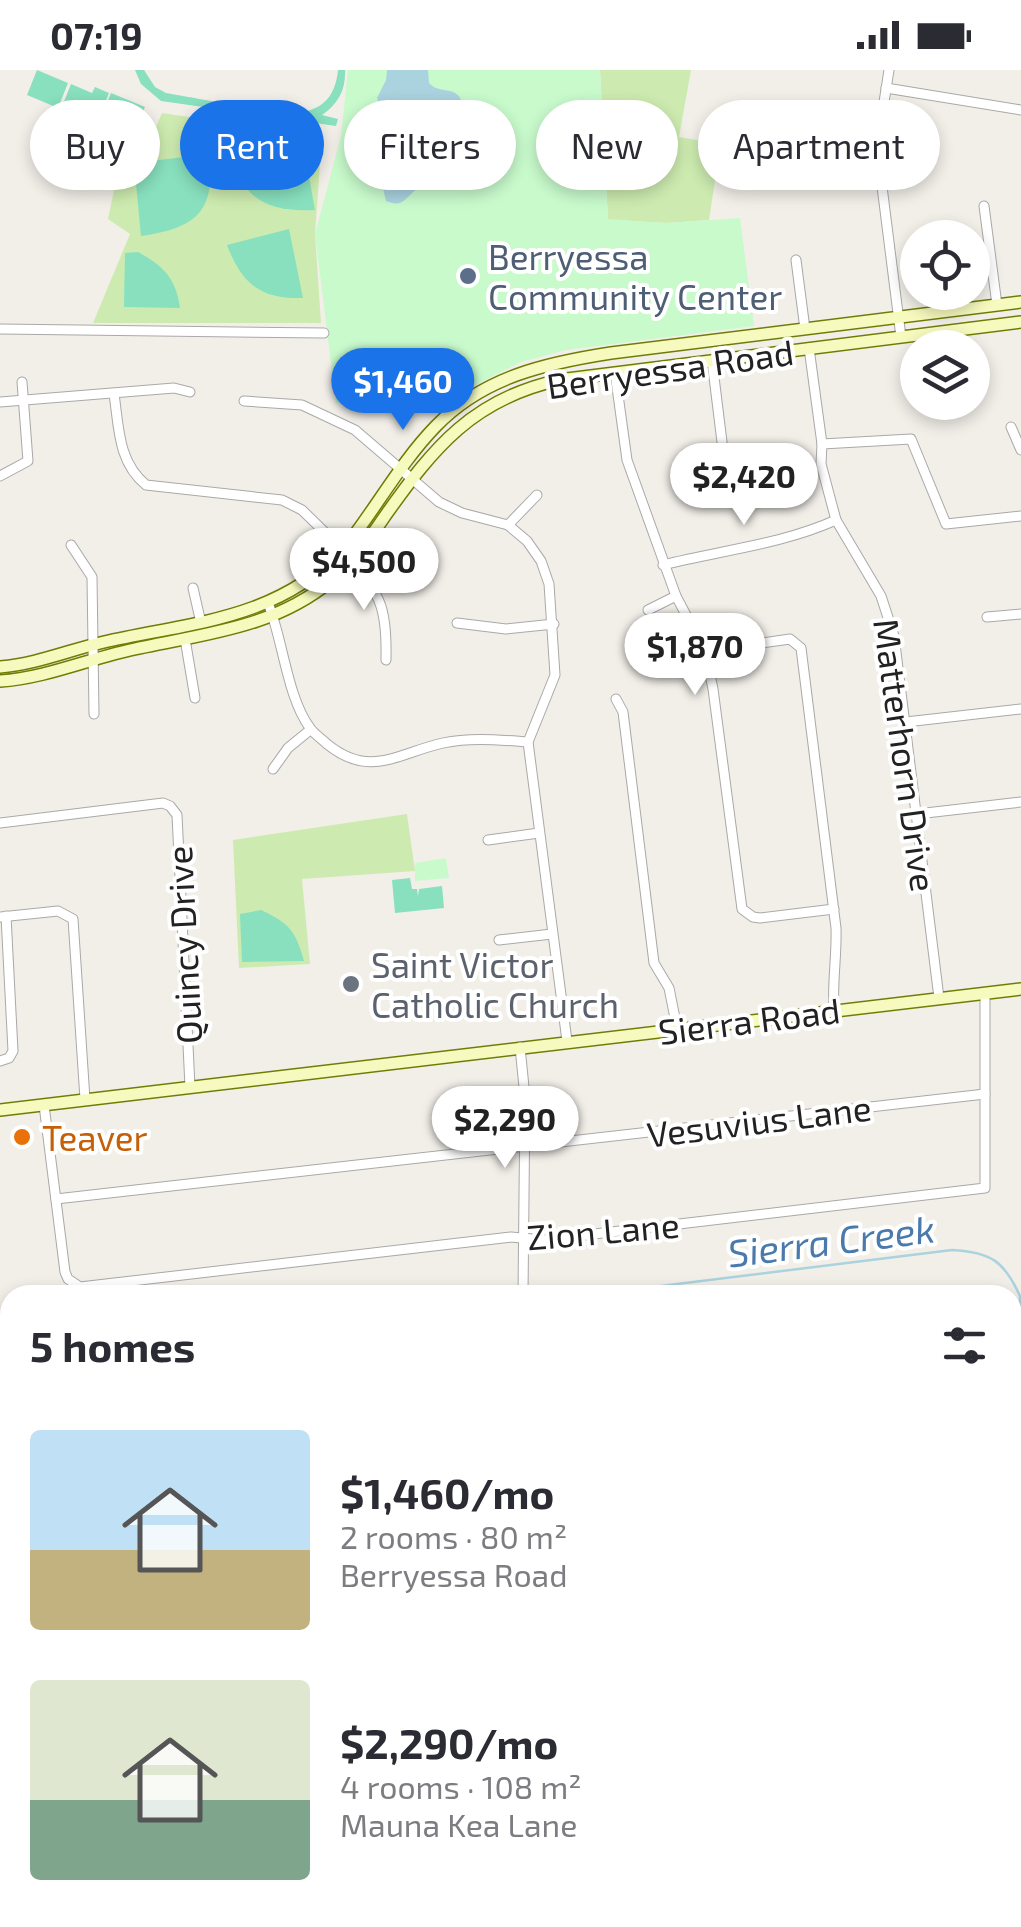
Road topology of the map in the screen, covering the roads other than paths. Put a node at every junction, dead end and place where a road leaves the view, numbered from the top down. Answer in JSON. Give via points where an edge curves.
{"nodes":[{"id":1,"x":888,"y":70,"type":"edge"},
{"id":2,"x":886,"y":88,"type":"junction"},
{"id":3,"x":1021,"y":110,"type":"edge"},
{"id":4,"x":984,"y":206,"type":"dead end"},
{"id":5,"x":796,"y":260,"type":"dead end"},
{"id":6,"x":1021,"y":302,"type":"edge"},
{"id":7,"x":997,"y":305,"type":"junction"},
{"id":8,"x":898,"y":317,"type":"junction"},
{"id":9,"x":1021,"y":322,"type":"edge"},
{"id":10,"x":0,"y":329,"type":"edge"},
{"id":11,"x":805,"y":329,"type":"junction"},
{"id":12,"x":900,"y":330,"type":"edge"},
{"id":13,"x":957,"y":330,"type":"edge"},
{"id":14,"x":324,"y":333,"type":"dead end"},
{"id":15,"x":900,"y":337,"type":"edge"},
{"id":16,"x":695,"y":343,"type":"junction"},
{"id":17,"x":809,"y":348,"type":"junction"},
{"id":18,"x":611,"y":353,"type":"junction"},
{"id":19,"x":712,"y":361,"type":"junction"},
{"id":20,"x":615,"y":373,"type":"junction"},
{"id":21,"x":572,"y":378,"type":"junction"},
{"id":22,"x":22,"y":382,"type":"dead end"},
{"id":23,"x":190,"y":392,"type":"dead end"},
{"id":24,"x":114,"y":394,"type":"junction"},
{"id":25,"x":24,"y":401,"type":"junction"},
{"id":26,"x":244,"y":401,"type":"dead end"},
{"id":27,"x":0,"y":402,"type":"edge"},
{"id":28,"x":1011,"y":426,"type":"dead end"},
{"id":29,"x":822,"y":444,"type":"junction"},
{"id":30,"x":723,"y":450,"type":"dead end"},
{"id":31,"x":1021,"y":450,"type":"edge"},
{"id":32,"x":401,"y":469,"type":"junction"},
{"id":33,"x":0,"y":476,"type":"edge"},
{"id":34,"x":412,"y":478,"type":"junction"},
{"id":35,"x":537,"y":495,"type":"dead end"},
{"id":36,"x":1021,"y":516,"type":"edge"},
{"id":37,"x":836,"y":520,"type":"junction"},
{"id":38,"x":508,"y":525,"type":"junction"},
{"id":39,"x":72,"y":544,"type":"dead end"},
{"id":40,"x":342,"y":550,"type":"junction"},
{"id":41,"x":351,"y":562,"type":"junction"},
{"id":42,"x":663,"y":565,"type":"junction"},
{"id":43,"x":193,"y":588,"type":"dead end"},
{"id":44,"x":676,"y":596,"type":"junction"},
{"id":45,"x":268,"y":604,"type":"junction"},
{"id":46,"x":648,"y":610,"type":"dead end"},
{"id":47,"x":1021,"y":614,"type":"edge"},
{"id":48,"x":274,"y":617,"type":"junction"},
{"id":49,"x":987,"y":617,"type":"dead end"},
{"id":50,"x":201,"y":623,"type":"junction"},
{"id":51,"x":457,"y":623,"type":"dead end"},
{"id":52,"x":554,"y":624,"type":"junction"},
{"id":53,"x":185,"y":639,"type":"junction"},
{"id":54,"x":92,"y":645,"type":"junction"},
{"id":55,"x":705,"y":651,"type":"junction"},
{"id":56,"x":92,"y":660,"type":"junction"},
{"id":57,"x":386,"y":660,"type":"dead end"},
{"id":58,"x":0,"y":667,"type":"edge"},
{"id":59,"x":0,"y":681,"type":"edge"},
{"id":60,"x":194,"y":698,"type":"dead end"},
{"id":61,"x":616,"y":699,"type":"dead end"},
{"id":62,"x":1021,"y":708,"type":"edge"},
{"id":63,"x":94,"y":714,"type":"dead end"},
{"id":64,"x":906,"y":722,"type":"junction"},
{"id":65,"x":310,"y":730,"type":"junction"},
{"id":66,"x":528,"y":742,"type":"junction"},
{"id":67,"x":273,"y":768,"type":"dead end"},
{"id":68,"x":1021,"y":802,"type":"edge"},
{"id":69,"x":917,"y":814,"type":"junction"},
{"id":70,"x":0,"y":822,"type":"edge"},
{"id":71,"x":538,"y":833,"type":"junction"},
{"id":72,"x":488,"y":840,"type":"dead end"},
{"id":73,"x":834,"y":909,"type":"junction"},
{"id":74,"x":3,"y":917,"type":"edge"},
{"id":75,"x":552,"y":934,"type":"junction"},
{"id":76,"x":499,"y":940,"type":"dead end"},
{"id":77,"x":1021,"y":989,"type":"edge"},
{"id":78,"x":5,"y":990,"type":"edge"},
{"id":79,"x":985,"y":993,"type":"junction"},
{"id":80,"x":939,"y":998,"type":"junction"},
{"id":81,"x":834,"y":1010,"type":"junction"},
{"id":82,"x":677,"y":1028,"type":"junction"},
{"id":83,"x":566,"y":1041,"type":"junction"},
{"id":84,"x":520,"y":1047,"type":"junction"},
{"id":85,"x":5,"y":1060,"type":"edge"},
{"id":86,"x":190,"y":1087,"type":"junction"},
{"id":87,"x":985,"y":1094,"type":"junction"},
{"id":88,"x":86,"y":1099,"type":"junction"},
{"id":89,"x":44,"y":1104,"type":"junction"},
{"id":90,"x":0,"y":1110,"type":"edge"},
{"id":91,"x":524,"y":1145,"type":"junction"},
{"id":92,"x":56,"y":1199,"type":"junction"},
{"id":93,"x":525,"y":1239,"type":"junction"},
{"id":94,"x":76,"y":1285,"type":"edge"},
{"id":95,"x":112,"y":1285,"type":"edge"},
{"id":96,"x":523,"y":1285,"type":"edge"}],
"edges":[{"from":1,"to":2,"type":"street"},
{"from":2,"to":3,"type":"street"},
{"from":2,"to":8,"type":"street","via":[[877,147]]},
{"from":4,"to":7,"type":"street"},
{"from":5,"to":11,"type":"street"},
{"from":6,"to":7,"type":"main road","name":"Berryessa Road"},
{"from":7,"to":8,"type":"main road","name":"Berryessa Road"},
{"from":8,"to":11,"type":"main road","name":"Berryessa Road"},
{"from":8,"to":12,"type":"street"},
{"from":9,"to":13,"type":"main road","name":"Berryessa Road"},
{"from":10,"to":14,"type":"street"},
{"from":11,"to":16,"type":"main road","name":"Berryessa Road"},
{"from":15,"to":17,"type":"main road","name":"Berryessa Road"},
{"from":16,"to":18,"type":"main road","name":"Berryessa Road"},
{"from":16,"to":20,"type":"main road","via":[[633,358]]},
{"from":17,"to":19,"type":"main road","name":"Berryessa Road"},
{"from":17,"to":29,"type":"street","name":"Matterhorn Drive"},
{"from":18,"to":21,"type":"main road","via":[[604,365]]},
{"from":18,"to":32,"type":"main road","name":"Berryessa Road","via":[[546,364],[494,384],[438,424]]},
{"from":19,"to":20,"type":"main road","name":"Berryessa Road"},
{"from":19,"to":30,"type":"street"},
{"from":20,"to":21,"type":"main road","name":"Berryessa Road"},
{"from":20,"to":42,"type":"street","via":[[627,460]]},
{"from":21,"to":34,"type":"main road","name":"Berryessa Road","via":[[534,386],[479,411]]},
{"from":22,"to":25,"type":"street"},
{"from":23,"to":24,"type":"street"},
{"from":24,"to":25,"type":"street"},
{"from":24,"to":40,"type":"street","via":[[121,449],[131,473],[146,484],[282,500],[302,510]]},
{"from":25,"to":27,"type":"street"},
{"from":25,"to":33,"type":"street","via":[[28,461]]},
{"from":26,"to":32,"type":"street","via":[[302,405],[355,430]]},
{"from":28,"to":31,"type":"street"},
{"from":29,"to":36,"type":"street","via":[[911,438],[946,524]]},
{"from":29,"to":37,"type":"street","name":"Matterhorn Drive","via":[[820,464]]},
{"from":32,"to":34,"type":"street"},
{"from":32,"to":40,"type":"main road","name":"Berryessa Road"},
{"from":34,"to":38,"type":"street","via":[[439,502]]},
{"from":34,"to":41,"type":"main road","name":"Berryessa Road"},
{"from":35,"to":38,"type":"street"},
{"from":37,"to":42,"type":"street","via":[[771,544]]},
{"from":37,"to":64,"type":"street","name":"Matterhorn Drive","via":[[886,608]]},
{"from":38,"to":52,"type":"street","via":[[541,561]]},
{"from":39,"to":54,"type":"street","via":[[92,577]]},
{"from":40,"to":45,"type":"main road","name":"Berryessa Road","via":[[310,580]]},
{"from":41,"to":48,"type":"main road","name":"Berryessa Road"},
{"from":41,"to":57,"type":"street","via":[[379,596]]},
{"from":42,"to":44,"type":"street"},
{"from":43,"to":50,"type":"street"},
{"from":44,"to":46,"type":"street"},
{"from":44,"to":55,"type":"street"},
{"from":45,"to":48,"type":"street"},
{"from":45,"to":50,"type":"main road","name":"Berryessa Road"},
{"from":47,"to":49,"type":"street"},
{"from":48,"to":53,"type":"main road","name":"Berryessa Road"},
{"from":48,"to":65,"type":"street"},
{"from":50,"to":54,"type":"main road","name":"Berryessa Road"},
{"from":51,"to":52,"type":"street","via":[[506,629]]},
{"from":52,"to":66,"type":"street","via":[[555,675]]},
{"from":53,"to":56,"type":"main road","name":"Berryessa Road"},
{"from":53,"to":60,"type":"street"},
{"from":54,"to":56,"type":"street"},
{"from":54,"to":58,"type":"main road","name":"Berryessa Road"},
{"from":55,"to":73,"type":"street","via":[[742,908],[760,918]]},
{"from":55,"to":73,"type":"street","via":[[790,639],[802,648]]},
{"from":56,"to":59,"type":"main road","name":"Berryessa Road"},
{"from":56,"to":63,"type":"street"},
{"from":61,"to":82,"type":"street","via":[[654,963],[669,988]]},
{"from":62,"to":64,"type":"street"},
{"from":64,"to":69,"type":"street","name":"Matterhorn Drive"},
{"from":65,"to":66,"type":"street","via":[[341,755],[370,764],[474,738]]},
{"from":65,"to":67,"type":"street"},
{"from":66,"to":71,"type":"street"},
{"from":68,"to":69,"type":"street"},
{"from":69,"to":80,"type":"street","name":"Matterhorn Drive"},
{"from":70,"to":86,"type":"street","name":"Quincy Drive","via":[[170,806],[176,815]]},
{"from":71,"to":72,"type":"street"},
{"from":71,"to":75,"type":"street"},
{"from":73,"to":81,"type":"street"},
{"from":74,"to":78,"type":"street"},
{"from":74,"to":88,"type":"street","via":[[58,911],[73,919]]},
{"from":75,"to":76,"type":"street"},
{"from":75,"to":83,"type":"street"},
{"from":77,"to":79,"type":"main road","name":"Sierra Road"},
{"from":78,"to":85,"type":"street","via":[[13,1051]]},
{"from":79,"to":80,"type":"main road","name":"Sierra Road"},
{"from":79,"to":87,"type":"street","name":"Zion Lane"},
{"from":80,"to":81,"type":"main road","name":"Sierra Road"},
{"from":81,"to":82,"type":"main road","name":"Sierra Road"},
{"from":82,"to":83,"type":"main road","name":"Sierra Road"},
{"from":83,"to":84,"type":"main road","name":"Sierra Road"},
{"from":84,"to":86,"type":"main road","name":"Sierra Road"},
{"from":84,"to":91,"type":"street"},
{"from":86,"to":88,"type":"main road","name":"Sierra Road"},
{"from":87,"to":91,"type":"street","name":"Vesuvius Lane"},
{"from":87,"to":93,"type":"street","name":"Zion Lane","via":[[985,1188]]},
{"from":88,"to":89,"type":"main road","name":"Sierra Road"},
{"from":89,"to":90,"type":"main road","name":"Sierra Road"},
{"from":89,"to":92,"type":"street"},
{"from":91,"to":92,"type":"street","name":"Vesuvius Lane"},
{"from":91,"to":93,"type":"street"},
{"from":92,"to":94,"type":"street","name":"Zion Lane","via":[[64,1272]]},
{"from":93,"to":95,"type":"street","name":"Zion Lane"},
{"from":93,"to":96,"type":"street"}]}
